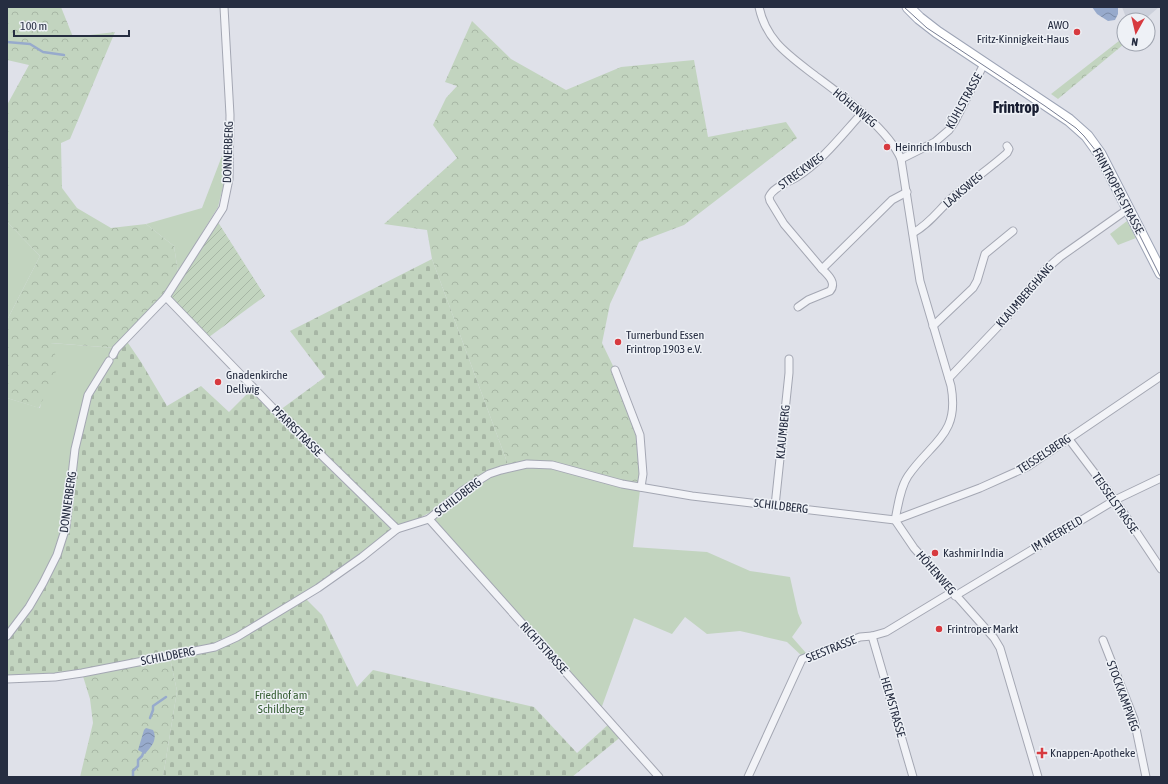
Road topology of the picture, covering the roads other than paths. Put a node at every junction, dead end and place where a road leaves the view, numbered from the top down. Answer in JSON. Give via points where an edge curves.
{"nodes":[{"id":1,"x":224,"y":7,"type":"edge"},
{"id":2,"x":759,"y":7,"type":"edge"},
{"id":3,"x":908,"y":7,"type":"edge"},
{"id":4,"x":984,"y":64,"type":"junction"},
{"id":5,"x":862,"y":113,"type":"junction"},
{"id":6,"x":1007,"y":146,"type":"dead end"},
{"id":7,"x":901,"y":160,"type":"junction"},
{"id":8,"x":907,"y":192,"type":"junction"},
{"id":9,"x":1128,"y":209,"type":"junction"},
{"id":10,"x":1013,"y":231,"type":"dead end"},
{"id":11,"x":913,"y":234,"type":"junction"},
{"id":12,"x":822,"y":269,"type":"junction"},
{"id":13,"x":1161,"y":273,"type":"edge"},
{"id":14,"x":166,"y":297,"type":"junction"},
{"id":15,"x":798,"y":307,"type":"dead end"},
{"id":16,"x":933,"y":326,"type":"junction"},
{"id":17,"x":789,"y":359,"type":"dead end"},
{"id":18,"x":615,"y":370,"type":"dead end"},
{"id":19,"x":1161,"y":376,"type":"edge"},
{"id":20,"x":949,"y":378,"type":"junction"},
{"id":21,"x":1068,"y":438,"type":"junction"},
{"id":22,"x":1161,"y":478,"type":"edge"},
{"id":23,"x":641,"y":487,"type":"junction"},
{"id":24,"x":1115,"y":500,"type":"junction"},
{"id":25,"x":775,"y":506,"type":"junction"},
{"id":26,"x":429,"y":519,"type":"junction"},
{"id":27,"x":895,"y":520,"type":"junction"},
{"id":28,"x":396,"y":529,"type":"junction"},
{"id":29,"x":1161,"y":569,"type":"edge"},
{"id":30,"x":954,"y":594,"type":"junction"},
{"id":31,"x":7,"y":636,"type":"edge"},
{"id":32,"x":872,"y":636,"type":"junction"},
{"id":33,"x":1103,"y":640,"type":"dead end"},
{"id":34,"x":7,"y":679,"type":"edge"},
{"id":35,"x":659,"y":777,"type":"edge"},
{"id":36,"x":748,"y":777,"type":"edge"},
{"id":37,"x":913,"y":777,"type":"edge"},
{"id":38,"x":1038,"y":777,"type":"edge"},
{"id":39,"x":1146,"y":777,"type":"edge"}],
"edges":[{"from":1,"to":14,"type":"street","name":"DONNERBERG","via":[[230,115],[229,179],[223,208]]},
{"from":2,"to":5,"type":"street","name":"HÖHENWEG","via":[[763,22],[778,46]]},
{"from":3,"to":4,"type":"main road","name":"FRINTROPER STRASSE","via":[[937,32]]},
{"from":4,"to":7,"type":"street","name":"KÜHLSTRASSE","via":[[949,130],[935,142]]},
{"from":4,"to":9,"type":"main road","name":"FRINTROPER STRASSE","via":[[1069,120],[1088,136]]},
{"from":5,"to":7,"type":"street","name":"HÖHENWEG","via":[[885,134]]},
{"from":5,"to":12,"type":"street","name":"STRECKWEG","via":[[817,162],[773,191],[769,197],[784,224]]},
{"from":6,"to":11,"type":"street","name":"LAAKSWEG","via":[[1007,154],[958,192],[929,223]]},
{"from":7,"to":8,"type":"street","name":"HÖHENWEG"},
{"from":8,"to":11,"type":"street","name":"HÖHENWEG"},
{"from":8,"to":12,"type":"street","via":[[892,200]]},
{"from":9,"to":13,"type":"main road","name":"FRINTROPER STRASSE"},
{"from":9,"to":20,"type":"street","name":"KLAUMBERGHANG","via":[[1048,267],[1008,316]]},
{"from":10,"to":16,"type":"street","via":[[985,254],[973,288]]},
{"from":11,"to":16,"type":"street","name":"HÖHENWEG","via":[[920,281]]},
{"from":12,"to":15,"type":"street","name":"STRECKWEG","via":[[832,281],[833,289]]},
{"from":14,"to":28,"type":"street","name":"PFARRSTRASSE","via":[[272,407]]},
{"from":14,"to":31,"type":"street","name":"DONNERBERG","via":[[116,349],[88,395],[76,449],[62,540],[43,583]]},
{"from":16,"to":20,"type":"street","name":"HÖHENWEG"},
{"from":17,"to":25,"type":"street","name":"KLAUMBERG"},
{"from":18,"to":23,"type":"street","via":[[640,435],[643,474]]},
{"from":19,"to":21,"type":"street","name":"TEISSELSBERG"},
{"from":20,"to":27,"type":"street","name":"HÖHENWEG","via":[[953,400],[951,421],[942,437],[904,483]]},
{"from":21,"to":24,"type":"street","name":"TEISSELSTRASSE"},
{"from":21,"to":27,"type":"street","name":"TEISSELSBERG","via":[[1027,467]]},
{"from":22,"to":24,"type":"street","name":"IM NEERFELD"},
{"from":23,"to":25,"type":"street","name":"SCHILDBERG"},
{"from":23,"to":26,"type":"street","name":"SCHILDBERG","via":[[552,465],[527,464],[489,474],[462,490]]},
{"from":24,"to":29,"type":"street","name":"TEISSELSTRASSE"},
{"from":24,"to":30,"type":"street","name":"IM NEERFELD"},
{"from":25,"to":27,"type":"street","name":"SCHILDBERG"},
{"from":26,"to":28,"type":"street","name":"SCHILDBERG"},
{"from":26,"to":35,"type":"street","name":"RICHTSTRASSE"},
{"from":27,"to":30,"type":"street","name":"HÖHENWEG","via":[[914,548]]},
{"from":28,"to":34,"type":"street","name":"SCHILDBERG","via":[[356,562],[318,588],[237,637],[215,647],[82,673]]},
{"from":30,"to":32,"type":"street","name":"SEESTRASSE","via":[[886,632]]},
{"from":30,"to":38,"type":"street","name":"HÖHENWEG","via":[[1000,648]]},
{"from":32,"to":36,"type":"street","name":"SEESTRASSE","via":[[860,637],[802,659]]},
{"from":32,"to":37,"type":"street","name":"HELMSTRASSE"},
{"from":33,"to":39,"type":"street","name":"STOCKKAMPWEG","via":[[1134,719]]}]}
